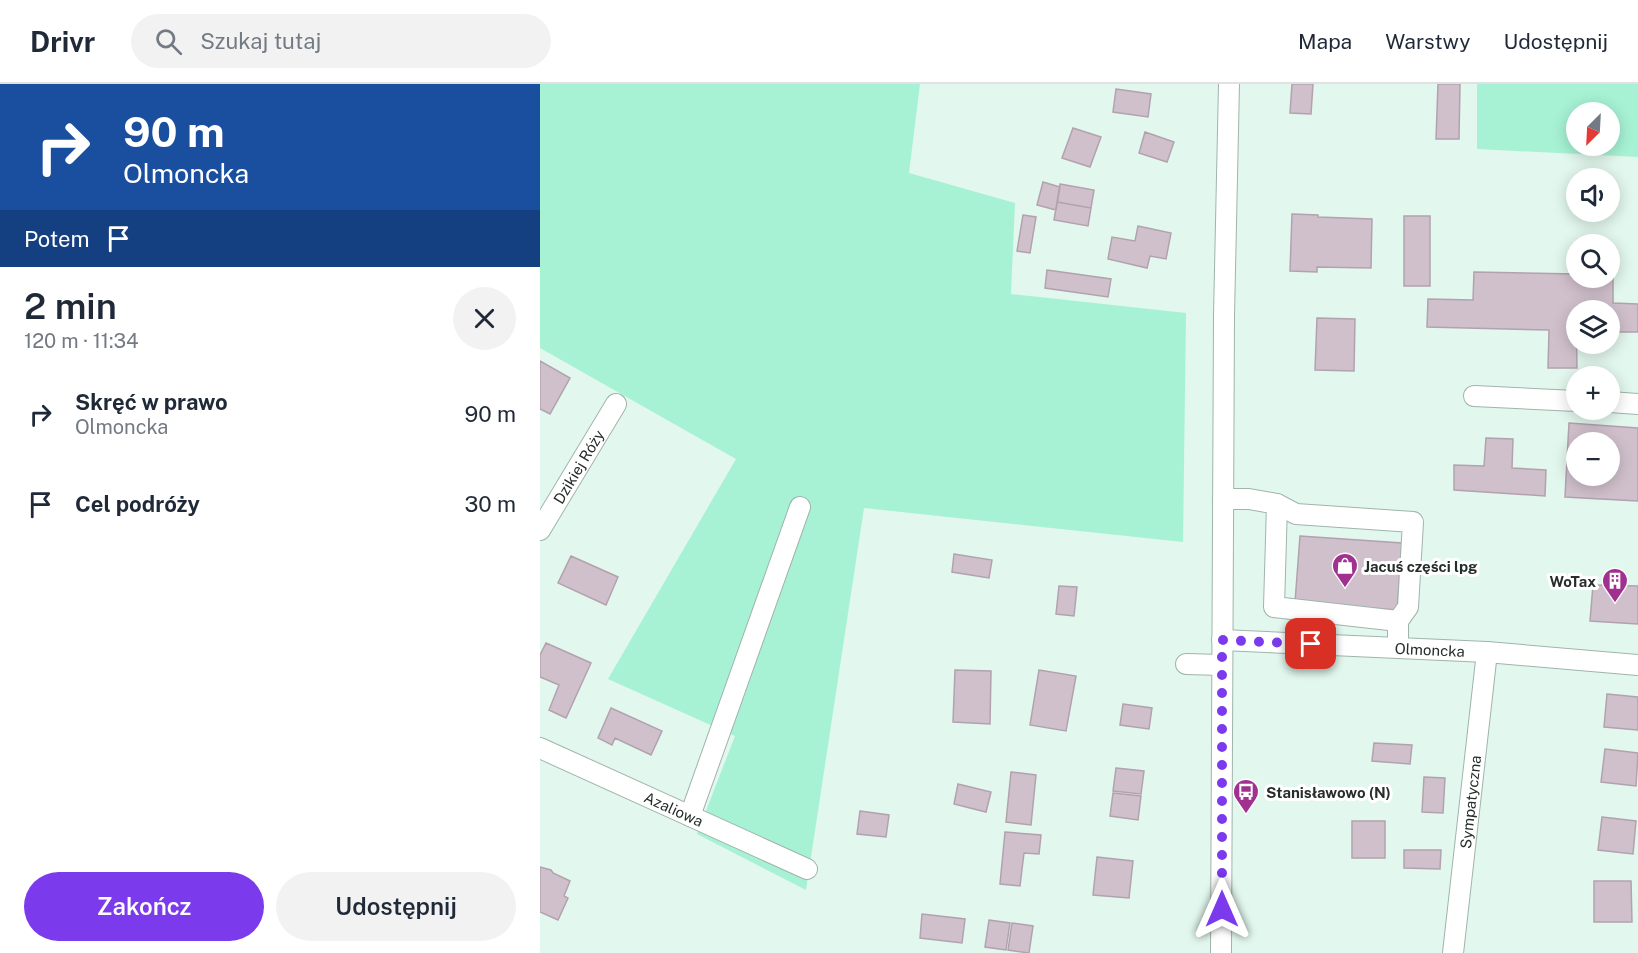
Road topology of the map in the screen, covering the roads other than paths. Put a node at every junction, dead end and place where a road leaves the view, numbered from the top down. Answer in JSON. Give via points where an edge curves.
{"nodes":[{"id":1,"x":1229,"y":84,"type":"edge"},
{"id":2,"x":1474,"y":396,"type":"dead end"},
{"id":3,"x":1566,"y":401,"type":"edge"},
{"id":4,"x":1620,"y":403,"type":"edge"},
{"id":5,"x":616,"y":404,"type":"dead end"},
{"id":6,"x":1638,"y":404,"type":"edge"},
{"id":7,"x":1223,"y":499,"type":"junction"},
{"id":8,"x":1277,"y":504,"type":"junction"},
{"id":9,"x":800,"y":507,"type":"dead end"},
{"id":10,"x":540,"y":530,"type":"edge"},
{"id":11,"x":1398,"y":621,"type":"junction"},
{"id":12,"x":1222,"y":640,"type":"junction"},
{"id":13,"x":1398,"y":648,"type":"junction"},
{"id":14,"x":1487,"y":652,"type":"junction"},
{"id":15,"x":1186,"y":664,"type":"dead end"},
{"id":16,"x":1222,"y":665,"type":"junction"},
{"id":17,"x":1638,"y":665,"type":"edge"},
{"id":18,"x":540,"y":748,"type":"edge"},
{"id":19,"x":690,"y":816,"type":"junction"},
{"id":20,"x":807,"y":869,"type":"dead end"},
{"id":21,"x":1221,"y":953,"type":"edge"},
{"id":22,"x":1454,"y":953,"type":"edge"}],
"edges":[{"from":1,"to":7,"type":"street"},
{"from":2,"to":3,"type":"street"},
{"from":4,"to":6,"type":"street"},
{"from":5,"to":10,"type":"street","name":"Dzikiej Róży"},
{"from":7,"to":8,"type":"street"},
{"from":7,"to":12,"type":"street"},
{"from":8,"to":11,"type":"street","via":[[1274,607]]},
{"from":8,"to":11,"type":"street","via":[[1296,514],[1413,522],[1408,607]]},
{"from":9,"to":19,"type":"street"},
{"from":11,"to":13,"type":"street"},
{"from":12,"to":13,"type":"street","name":"Olmoncka"},
{"from":12,"to":16,"type":"street"},
{"from":13,"to":14,"type":"street","name":"Olmoncka"},
{"from":14,"to":17,"type":"street","name":"Olmoncka"},
{"from":14,"to":22,"type":"street","name":"Sympatyczna"},
{"from":15,"to":16,"type":"street"},
{"from":16,"to":21,"type":"street"},
{"from":18,"to":19,"type":"street","name":"Azaliowa"},
{"from":19,"to":20,"type":"street","name":"Azaliowa"}]}
